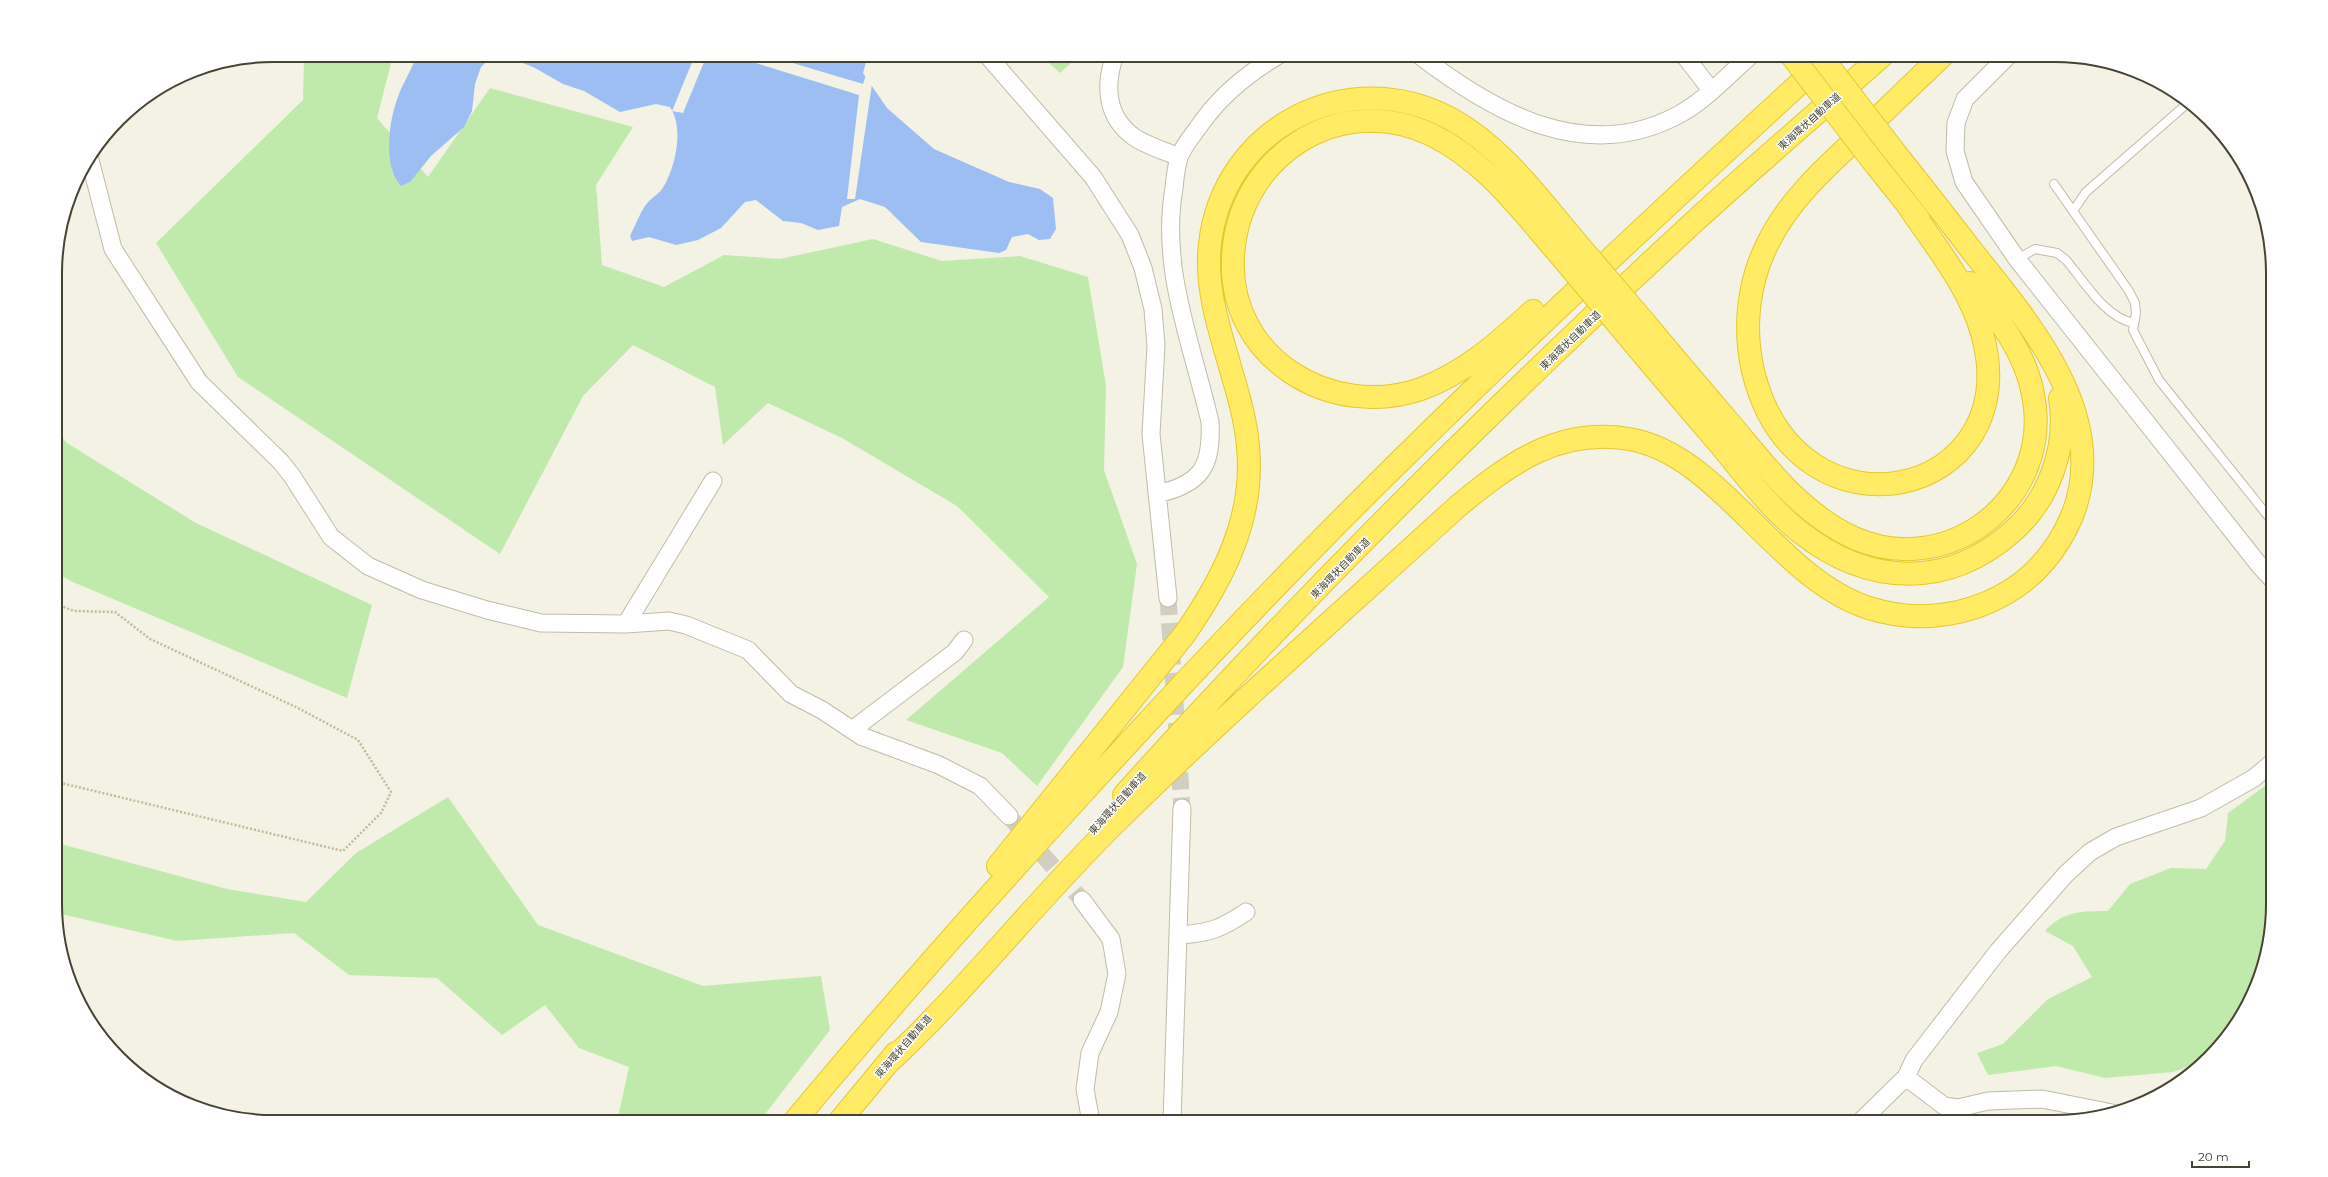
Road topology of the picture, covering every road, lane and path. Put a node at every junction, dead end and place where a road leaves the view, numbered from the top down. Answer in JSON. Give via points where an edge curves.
{"nodes":[{"id":1,"x":993,"y":62,"type":"edge"},
{"id":2,"x":1114,"y":62,"type":"edge"},
{"id":3,"x":1267,"y":62,"type":"edge"},
{"id":4,"x":1428,"y":62,"type":"edge"},
{"id":5,"x":1689,"y":62,"type":"edge"},
{"id":6,"x":1743,"y":62,"type":"edge"},
{"id":7,"x":1796,"y":62,"type":"edge"},
{"id":8,"x":1817,"y":62,"type":"edge"},
{"id":9,"x":1824,"y":62,"type":"edge"},
{"id":10,"x":1825,"y":62,"type":"edge"},
{"id":11,"x":1875,"y":62,"type":"edge"},
{"id":12,"x":1936,"y":62,"type":"edge"},
{"id":13,"x":2002,"y":62,"type":"edge"},
{"id":14,"x":1711,"y":90,"type":"junction"},
{"id":15,"x":2184,"y":106,"type":"edge"},
{"id":16,"x":1179,"y":157,"type":"junction"},
{"id":17,"x":91,"y":165,"type":"edge"},
{"id":18,"x":2054,"y":184,"type":"dead end"},
{"id":19,"x":1910,"y":208,"type":"junction"},
{"id":20,"x":2073,"y":211,"type":"junction"},
{"id":21,"x":1562,"y":242,"type":"junction"},
{"id":22,"x":2017,"y":259,"type":"junction"},
{"id":23,"x":2134,"y":323,"type":"junction"},
{"id":24,"x":1636,"y":329,"type":"junction"},
{"id":25,"x":2041,"y":342,"type":"junction"},
{"id":26,"x":714,"y":481,"type":"dead end"},
{"id":27,"x":1158,"y":494,"type":"junction"},
{"id":28,"x":2266,"y":514,"type":"edge"},
{"id":29,"x":2266,"y":572,"type":"edge"},
{"id":30,"x":1168,"y":598,"type":"tunnel mouth"},
{"id":31,"x":62,"y":606,"type":"edge"},
{"id":32,"x":626,"y":624,"type":"junction"},
{"id":33,"x":964,"y":640,"type":"dead end"},
{"id":34,"x":852,"y":730,"type":"junction"},
{"id":35,"x":2266,"y":768,"type":"edge"},
{"id":36,"x":62,"y":783,"type":"edge"},
{"id":37,"x":1182,"y":808,"type":"tunnel mouth"},
{"id":38,"x":1009,"y":816,"type":"tunnel mouth"},
{"id":39,"x":1082,"y":900,"type":"tunnel mouth"},
{"id":40,"x":1246,"y":912,"type":"dead end"},
{"id":41,"x":1180,"y":935,"type":"junction"},
{"id":42,"x":862,"y":1041,"type":"junction"},
{"id":43,"x":887,"y":1064,"type":"junction"},
{"id":44,"x":1906,"y":1077,"type":"junction"},
{"id":45,"x":2099,"y":1110,"type":"edge"},
{"id":46,"x":800,"y":1115,"type":"edge"},
{"id":47,"x":845,"y":1115,"type":"edge"},
{"id":48,"x":1090,"y":1115,"type":"edge"},
{"id":49,"x":1172,"y":1115,"type":"edge"},
{"id":50,"x":1867,"y":1115,"type":"edge"}],
"edges":[{"from":1,"to":27,"type":"street","via":[[1093,177],[1130,235],[1143,268],[1153,310],[1156,346],[1151,434]]},
{"from":2,"to":16,"type":"street","via":[[1107,90],[1114,114],[1120,124],[1135,137]]},
{"from":3,"to":16,"type":"street","via":[[1231,88],[1209,113]]},
{"from":4,"to":14,"type":"street","via":[[1446,76],[1502,109],[1554,129],[1579,134],[1605,135],[1654,126],[1679,115]]},
{"from":5,"to":14,"type":"street"},
{"from":6,"to":14,"type":"street"},
{"from":7,"to":19,"type":"highway","bridge":true},
{"from":8,"to":21,"type":"highway","via":[[1793,80],[1491,348],[1443,380],[1418,390],[1367,397],[1340,395],[1313,386],[1291,374],[1272,358],[1257,340],[1239,304],[1234,283],[1232,260],[1235,236],[1250,192],[1262,173],[1277,156],[1296,143],[1316,133],[1361,122],[1409,126],[1432,135],[1496,182]]},
{"from":9,"to":42,"type":"highway","via":[[1566,300],[1377,483],[1206,659],[982,903]]},
{"from":10,"to":25,"type":"highway","bridge":true,"via":[[2006,293]]},
{"from":11,"to":43,"type":"highway","name":"東海環状自動車道","via":[[1696,220],[1402,504],[1130,789]]},
{"from":12,"to":19,"type":"highway","via":[[1800,195],[1770,239],[1759,264],[1748,314],[1748,338],[1757,385],[1765,408],[1778,429],[1793,448],[1830,475],[1872,486],[1894,485],[1915,480],[1953,457],[1969,439],[1980,420],[1986,399],[1987,355],[1973,309],[1958,281]]},
{"from":13,"to":22,"type":"street","via":[[1965,99],[1956,123],[1955,151],[1964,182]]},
{"from":15,"to":20,"type":"lane","via":[[2086,192]]},
{"from":16,"to":27,"type":"street","via":[[1169,228],[1171,261],[1178,298],[1209,416],[1211,440],[1209,456],[1203,470],[1192,482]]},
{"from":17,"to":32,"type":"street","via":[[113,249],[118,259],[145,296],[199,382],[281,462],[331,537],[368,566],[422,590],[486,610],[541,623]]},
{"from":18,"to":20,"type":"lane"},
{"from":19,"to":24,"type":"highway","via":[[2004,328],[2027,372],[2034,395],[2035,442],[2030,463],[2020,484],[1992,518],[1958,539],[1925,548],[1899,549],[1877,546],[1834,528],[1813,513],[1773,474]]},
{"from":20,"to":23,"type":"lane","via":[[2130,291],[2135,303]]},
{"from":21,"to":24,"type":"highway","bridge":true},
{"from":21,"to":42,"type":"highway","via":[[1513,169],[1493,149],[1452,120],[1410,103],[1364,98],[1317,107],[1278,128],[1244,158],[1231,177],[1221,199],[1210,244],[1211,294],[1244,418],[1248,446],[1249,474],[1241,524],[1223,572],[1207,602],[1184,635]]},
{"from":22,"to":23,"type":"lane","via":[[2035,249],[2057,253],[2066,260],[2108,310],[2125,321]]},
{"from":22,"to":29,"type":"street"},
{"from":23,"to":28,"type":"lane","via":[[2133,330],[2159,380]]},
{"from":24,"to":25,"type":"highway","via":[[1756,488],[1799,532],[1845,560],[1894,574],[1941,571],[1984,555],[2019,526],[2034,507],[2056,465],[2062,440],[2063,414],[2058,389]]},
{"from":25,"to":43,"type":"highway","via":[[2066,389],[2075,414],[2082,456],[2081,485],[2066,530],[2052,553],[2034,573],[2012,591],[1990,603],[1942,616],[1916,617],[1868,608],[1823,586],[1800,568],[1708,481],[1660,449],[1632,439],[1607,436],[1579,438],[1539,450],[1491,479],[1456,507],[1254,690],[1116,821],[925,1029]]},
{"from":26,"to":32,"type":"street"},
{"from":27,"to":30,"type":"street"},
{"from":31,"to":36,"type":"path","via":[[74,611],[116,612],[150,639],[298,708],[358,740],[391,792],[381,813],[343,851]]},
{"from":32,"to":34,"type":"street","via":[[669,621],[686,625],[748,650],[792,694]]},
{"from":33,"to":34,"type":"street","via":[[955,652]]},
{"from":34,"to":38,"type":"street","via":[[861,736],[939,765],[980,786]]},
{"from":35,"to":44,"type":"street","via":[[2254,778],[2201,808],[2116,837],[2090,852],[2066,874],[1998,950],[1914,1060]]},
{"from":37,"to":41,"type":"street"},
{"from":39,"to":48,"type":"street","via":[[1111,939],[1117,974],[1109,1012],[1090,1054],[1085,1089]]},
{"from":40,"to":41,"type":"street","via":[[1223,928]]},
{"from":41,"to":49,"type":"street"},
{"from":42,"to":46,"type":"highway"},
{"from":43,"to":47,"type":"highway","name":"東海環状自動車道"},
{"from":44,"to":45,"type":"street","via":[[1944,1106],[1958,1108],[1988,1101],[2042,1099]]},
{"from":44,"to":50,"type":"street"}]}
